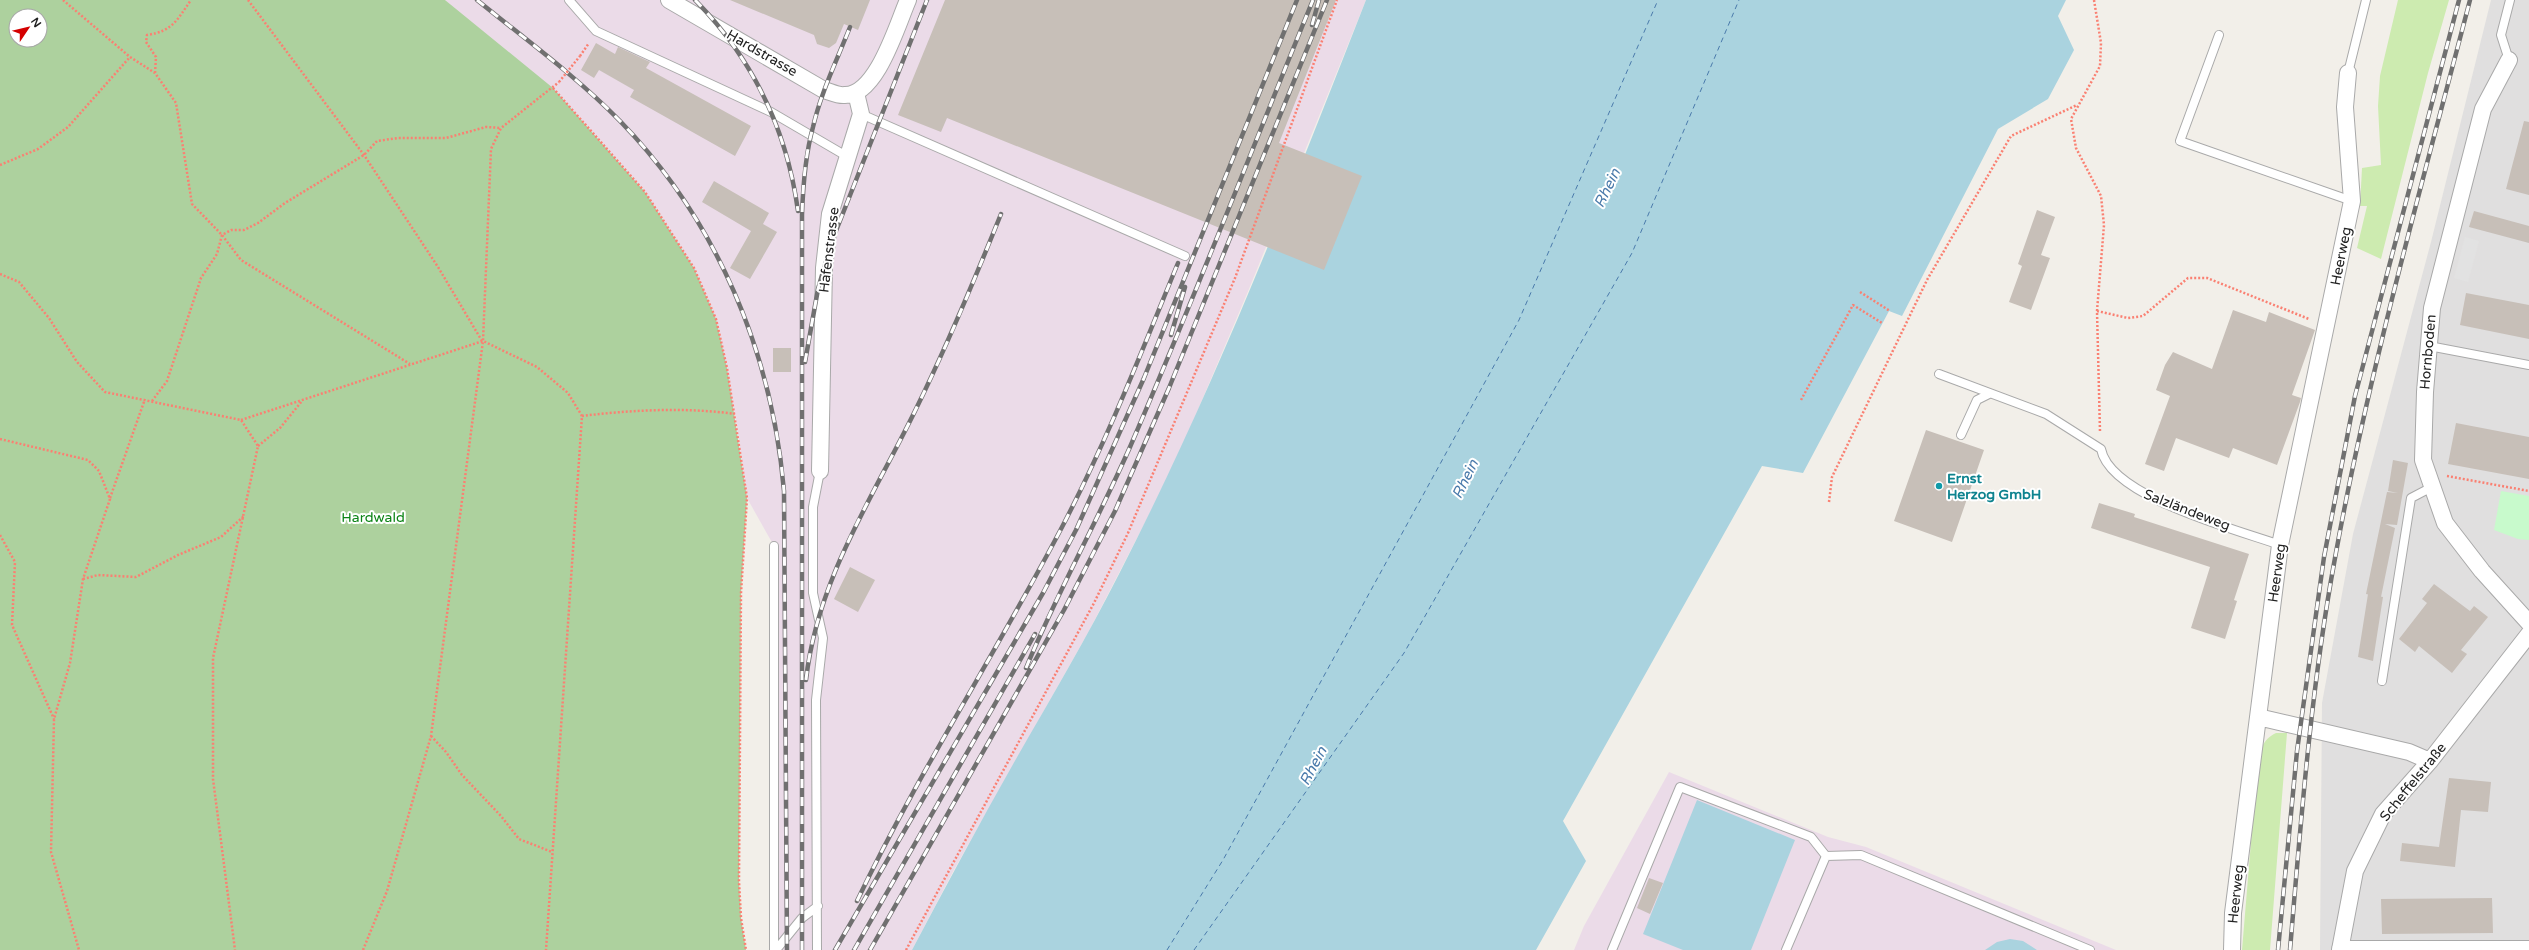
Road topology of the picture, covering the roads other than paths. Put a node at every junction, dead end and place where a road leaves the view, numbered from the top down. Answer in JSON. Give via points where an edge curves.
{"nodes":[{"id":1,"x":569,"y":0,"type":"edge"},
{"id":2,"x":669,"y":0,"type":"edge"},
{"id":3,"x":908,"y":0,"type":"edge"},
{"id":4,"x":2366,"y":0,"type":"edge"},
{"id":5,"x":2510,"y":0,"type":"edge"},
{"id":6,"x":2219,"y":35,"type":"dead end"},
{"id":7,"x":2509,"y":60,"type":"joint"},
{"id":8,"x":2348,"y":74,"type":"joint"},
{"id":9,"x":856,"y":93,"type":"junction"},
{"id":10,"x":861,"y":114,"type":"junction"},
{"id":11,"x":848,"y":157,"type":"junction"},
{"id":12,"x":2352,"y":201,"type":"junction"},
{"id":13,"x":1185,"y":256,"type":"dead end"},
{"id":14,"x":2429,"y":346,"type":"junction"},
{"id":15,"x":2529,"y":365,"type":"edge"},
{"id":16,"x":1938,"y":374,"type":"dead end"},
{"id":17,"x":1990,"y":394,"type":"junction"},
{"id":18,"x":1962,"y":436,"type":"dead end"},
{"id":19,"x":820,"y":471,"type":"joint"},
{"id":20,"x":2430,"y":482,"type":"junction"},
{"id":21,"x":2280,"y":545,"type":"junction"},
{"id":22,"x":774,"y":546,"type":"dead end"},
{"id":23,"x":2529,"y":623,"type":"edge"},
{"id":24,"x":2529,"y":634,"type":"edge"},
{"id":25,"x":2382,"y":681,"type":"dead end"},
{"id":26,"x":2258,"y":717,"type":"junction"},
{"id":27,"x":2430,"y":761,"type":"junction"},
{"id":28,"x":1826,"y":856,"type":"junction"},
{"id":29,"x":818,"y":906,"type":"junction"},
{"id":30,"x":2340,"y":949,"type":"edge"},
{"id":31,"x":2529,"y":949,"type":"edge"},
{"id":32,"x":775,"y":950,"type":"edge"},
{"id":33,"x":817,"y":950,"type":"edge"},
{"id":34,"x":1612,"y":950,"type":"edge"},
{"id":35,"x":1786,"y":950,"type":"edge"},
{"id":36,"x":2090,"y":950,"type":"edge"},
{"id":37,"x":2232,"y":950,"type":"edge"}],
"edges":[{"from":1,"to":11,"type":"lane","via":[[596,31],[771,112]]},
{"from":2,"to":9,"type":"street","name":"Hardstrasse","via":[[824,90],[845,96]]},
{"from":3,"to":9,"type":"street","via":[[875,74],[869,84]]},
{"from":4,"to":8,"type":"lane"},
{"from":5,"to":7,"type":"lane","via":[[2501,35]]},
{"from":6,"to":12,"type":"lane","via":[[2180,141]]},
{"from":7,"to":14,"type":"street","name":"Hornboden","via":[[2483,109],[2432,308]]},
{"from":8,"to":12,"type":"street","name":"Heerweg","via":[[2345,107]]},
{"from":9,"to":10,"type":"street"},
{"from":10,"to":11,"type":"street","name":"Hafenstrasse"},
{"from":10,"to":13,"type":"lane"},
{"from":11,"to":19,"type":"street","name":"Hafenstrasse","via":[[830,214],[824,268]]},
{"from":12,"to":21,"type":"street","name":"Heerweg"},
{"from":14,"to":15,"type":"lane"},
{"from":14,"to":20,"type":"street","name":"Hornboden","via":[[2423,460]]},
{"from":16,"to":17,"type":"lane"},
{"from":17,"to":18,"type":"lane","via":[[1977,400]]},
{"from":17,"to":21,"type":"lane","name":"Salzländeweg","via":[[2046,414],[2101,449],[2103,458],[2112,469],[2150,499]]},
{"from":19,"to":29,"type":"lane","via":[[813,507],[812,593],[823,638],[816,700]]},
{"from":20,"to":23,"type":"street","name":"Hornboden","via":[[2445,522],[2482,572]]},
{"from":20,"to":25,"type":"lane","via":[[2411,498]]},
{"from":21,"to":26,"type":"street","name":"Heerweg"},
{"from":22,"to":32,"type":"lane"},
{"from":24,"to":27,"type":"street","name":"Scheffelstraße"},
{"from":26,"to":27,"type":"street","via":[[2409,752]]},
{"from":26,"to":37,"type":"street","name":"Heerweg","via":[[2233,913]]},
{"from":27,"to":30,"type":"street","name":"Scheffelstraße","via":[[2383,814],[2355,871]]},
{"from":28,"to":34,"type":"lane","via":[[1811,837],[1680,787]]},
{"from":28,"to":35,"type":"lane"},
{"from":28,"to":36,"type":"lane","via":[[1861,855]]},
{"from":29,"to":32,"type":"lane","via":[[802,918]]},
{"from":29,"to":33,"type":"lane"},
{"from":30,"to":31,"type":"street"}]}
